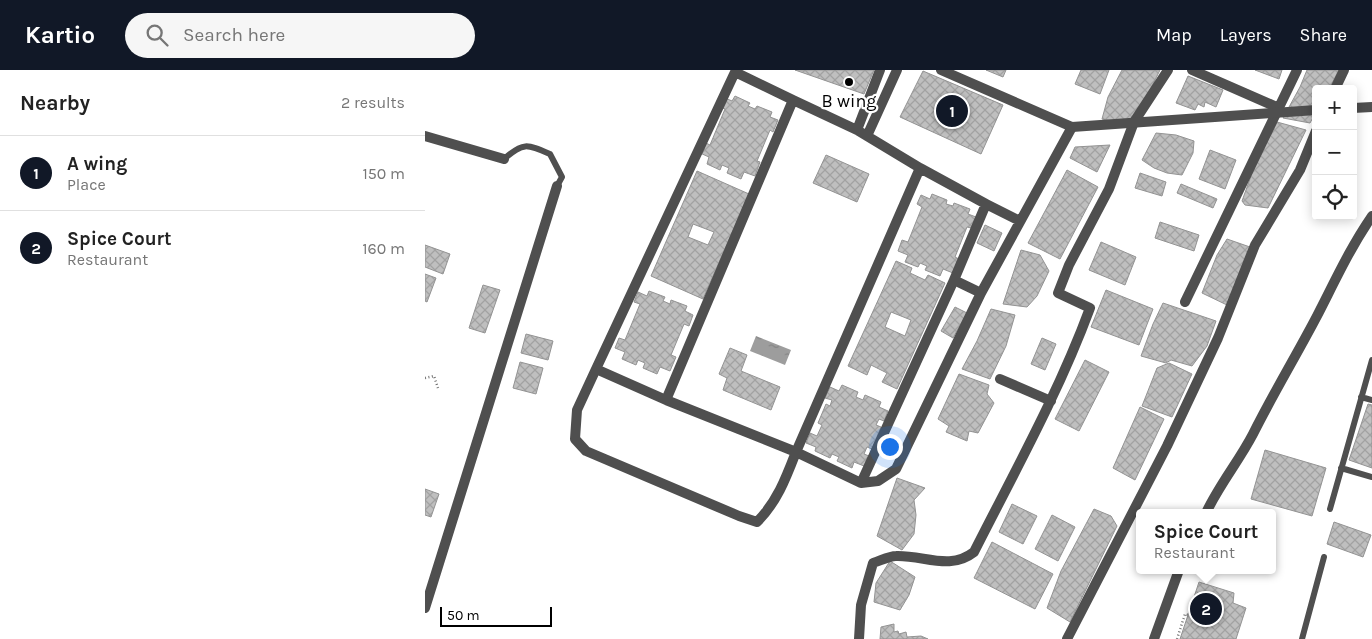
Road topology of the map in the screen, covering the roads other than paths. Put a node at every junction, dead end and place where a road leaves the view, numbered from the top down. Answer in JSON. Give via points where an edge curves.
{"nodes":[{"id":1,"x":880,"y":70,"type":"edge"},
{"id":2,"x":897,"y":70,"type":"edge"},
{"id":3,"x":941,"y":70,"type":"edge"},
{"id":4,"x":1168,"y":70,"type":"edge"},
{"id":5,"x":1192,"y":70,"type":"edge"},
{"id":6,"x":1297,"y":70,"type":"edge"},
{"id":7,"x":1344,"y":70,"type":"edge"},
{"id":8,"x":736,"y":71,"type":"edge"},
{"id":9,"x":1337,"y":85,"type":"edge"},
{"id":10,"x":793,"y":100,"type":"junction"},
{"id":11,"x":1372,"y":107,"type":"edge"},
{"id":12,"x":1357,"y":108,"type":"edge"},
{"id":13,"x":1279,"y":110,"type":"junction"},
{"id":14,"x":1312,"y":110,"type":"edge"},
{"id":15,"x":1134,"y":122,"type":"junction"},
{"id":16,"x":1072,"y":127,"type":"junction"},
{"id":17,"x":857,"y":130,"type":"junction"},
{"id":18,"x":425,"y":136,"type":"edge"},
{"id":19,"x":867,"y":136,"type":"junction"},
{"id":20,"x":1312,"y":141,"type":"edge"},
{"id":21,"x":503,"y":159,"type":"joint"},
{"id":22,"x":920,"y":168,"type":"junction"},
{"id":23,"x":557,"y":186,"type":"joint"},
{"id":24,"x":986,"y":204,"type":"junction"},
{"id":25,"x":1372,"y":216,"type":"edge"},
{"id":26,"x":1020,"y":221,"type":"junction"},
{"id":27,"x":954,"y":280,"type":"junction"},
{"id":28,"x":981,"y":292,"type":"junction"},
{"id":29,"x":1185,"y":302,"type":"dead end"},
{"id":30,"x":1372,"y":362,"type":"edge"},
{"id":31,"x":596,"y":369,"type":"junction"},
{"id":32,"x":1000,"y":379,"type":"dead end"},
{"id":33,"x":1361,"y":397,"type":"junction"},
{"id":34,"x":666,"y":400,"type":"junction"},
{"id":35,"x":1372,"y":400,"type":"edge"},
{"id":36,"x":1051,"y":401,"type":"junction"},
{"id":37,"x":796,"y":452,"type":"junction"},
{"id":38,"x":1341,"y":468,"type":"junction"},
{"id":39,"x":1372,"y":477,"type":"edge"},
{"id":40,"x":861,"y":483,"type":"junction"},
{"id":41,"x":1208,"y":509,"type":"edge"},
{"id":42,"x":1330,"y":510,"type":"dead end"},
{"id":43,"x":1324,"y":557,"type":"dead end"},
{"id":44,"x":1177,"y":574,"type":"edge"},
{"id":45,"x":425,"y":608,"type":"edge"},
{"id":46,"x":859,"y":639,"type":"edge"},
{"id":47,"x":1067,"y":639,"type":"edge"},
{"id":48,"x":1153,"y":639,"type":"edge"},
{"id":49,"x":1302,"y":639,"type":"edge"}],
"edges":[{"from":1,"to":17,"type":"street"},
{"from":2,"to":19,"type":"street"},
{"from":3,"to":16,"type":"street"},
{"from":4,"to":15,"type":"street"},
{"from":5,"to":13,"type":"street"},
{"from":6,"to":13,"type":"street"},
{"from":7,"to":9,"type":"street"},
{"from":8,"to":10,"type":"street"},
{"from":8,"to":31,"type":"street"},
{"from":10,"to":17,"type":"street"},
{"from":10,"to":34,"type":"street"},
{"from":11,"to":12,"type":"street"},
{"from":13,"to":14,"type":"street"},
{"from":13,"to":15,"type":"street"},
{"from":13,"to":29,"type":"street"},
{"from":15,"to":16,"type":"street"},
{"from":15,"to":36,"type":"street","via":[[1109,189],[1058,293],[1090,308]]},
{"from":16,"to":26,"type":"street"},
{"from":17,"to":19,"type":"street"},
{"from":18,"to":21,"type":"street"},
{"from":19,"to":22,"type":"street"},
{"from":20,"to":47,"type":"street","via":[[1300,170],[1255,245],[1218,338],[1167,446]]},
{"from":21,"to":23,"type":"lane","via":[[517,147],[533,146],[550,154],[562,177]]},
{"from":22,"to":24,"type":"street"},
{"from":22,"to":37,"type":"street"},
{"from":23,"to":45,"type":"street"},
{"from":24,"to":26,"type":"street"},
{"from":24,"to":27,"type":"street"},
{"from":25,"to":41,"type":"street","via":[[1354,242],[1251,437]]},
{"from":26,"to":28,"type":"street"},
{"from":27,"to":28,"type":"street"},
{"from":27,"to":40,"type":"street"},
{"from":28,"to":40,"type":"street","via":[[896,469],[878,481]]},
{"from":30,"to":33,"type":"lane"},
{"from":31,"to":34,"type":"street"},
{"from":31,"to":37,"type":"street","via":[[577,410],[575,439],[586,451],[739,516],[757,522],[770,509]]},
{"from":32,"to":36,"type":"street"},
{"from":33,"to":35,"type":"lane"},
{"from":33,"to":38,"type":"lane"},
{"from":34,"to":37,"type":"street"},
{"from":36,"to":46,"type":"street","via":[[974,552],[949,562],[895,556],[873,563],[861,604]]},
{"from":37,"to":40,"type":"street"},
{"from":38,"to":39,"type":"lane"},
{"from":38,"to":42,"type":"lane"},
{"from":43,"to":49,"type":"lane"},
{"from":44,"to":48,"type":"street"}]}
